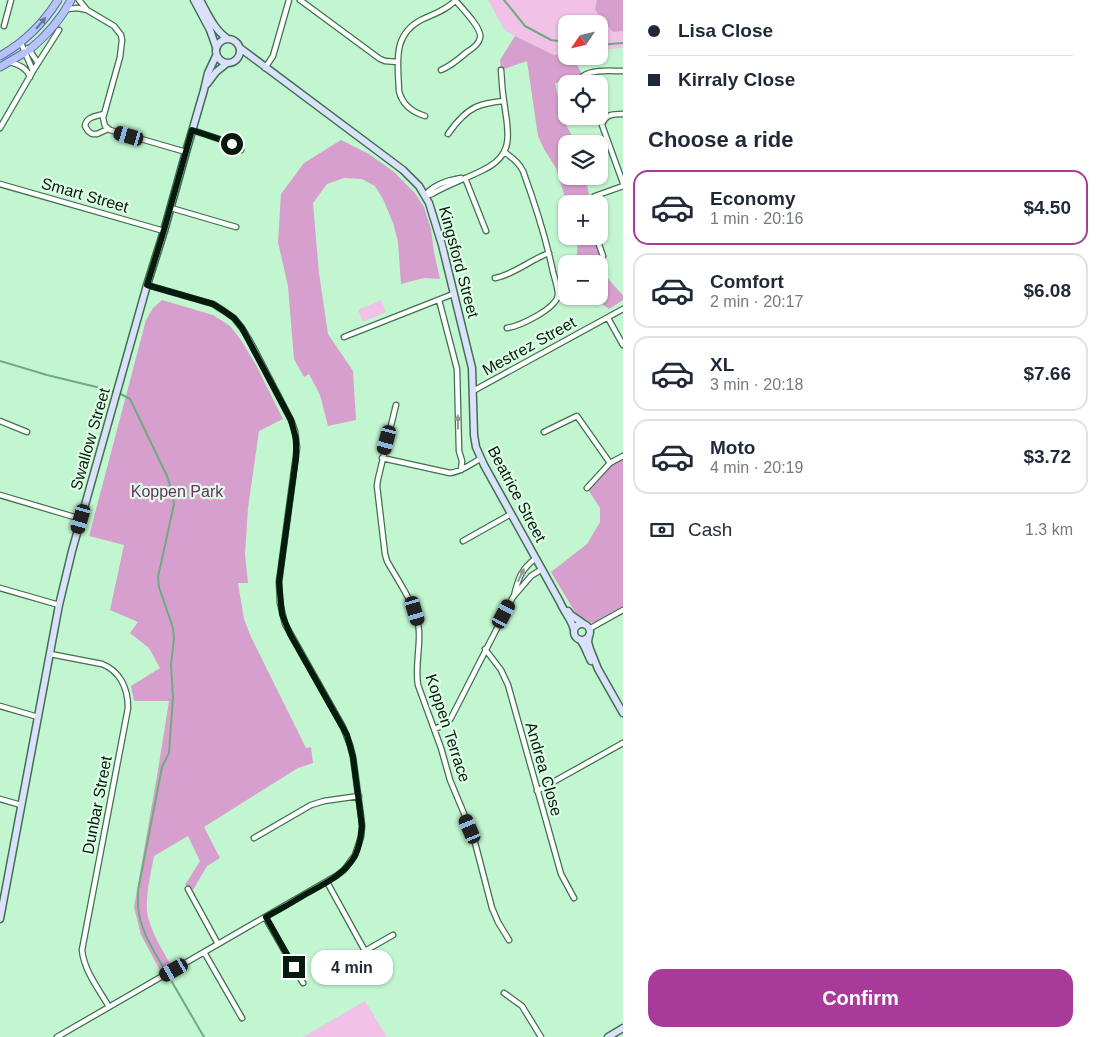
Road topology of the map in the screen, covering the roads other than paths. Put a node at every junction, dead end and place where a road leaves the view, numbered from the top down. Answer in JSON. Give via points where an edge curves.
{"nodes":[{"id":1,"x":11,"y":0,"type":"edge"},
{"id":2,"x":58,"y":0,"type":"edge"},
{"id":3,"x":71,"y":0,"type":"edge"},
{"id":4,"x":79,"y":0,"type":"edge"},
{"id":5,"x":194,"y":0,"type":"edge"},
{"id":6,"x":200,"y":0,"type":"edge"},
{"id":7,"x":289,"y":0,"type":"edge"},
{"id":8,"x":300,"y":0,"type":"edge"},
{"id":9,"x":455,"y":0,"type":"edge"},
{"id":10,"x":66,"y":9,"type":"junction"},
{"id":11,"x":87,"y":10,"type":"junction"},
{"id":12,"x":4,"y":26,"type":"dead end"},
{"id":13,"x":59,"y":30,"type":"dead end"},
{"id":14,"x":228,"y":39,"type":"junction"},
{"id":15,"x":20,"y":43,"type":"junction"},
{"id":16,"x":216,"y":47,"type":"junction"},
{"id":17,"x":240,"y":48,"type":"junction"},
{"id":18,"x":27,"y":51,"type":"junction"},
{"id":19,"x":0,"y":56,"type":"edge"},
{"id":20,"x":216,"y":56,"type":"junction"},
{"id":21,"x":10,"y":62,"type":"junction"},
{"id":22,"x":234,"y":62,"type":"junction"},
{"id":23,"x":398,"y":62,"type":"junction"},
{"id":24,"x":38,"y":63,"type":"junction"},
{"id":25,"x":226,"y":64,"type":"junction"},
{"id":26,"x":0,"y":67,"type":"edge"},
{"id":27,"x":265,"y":68,"type":"junction"},
{"id":28,"x":441,"y":70,"type":"dead end"},
{"id":29,"x":501,"y":70,"type":"dead end"},
{"id":30,"x":33,"y":71,"type":"junction"},
{"id":31,"x":623,"y":71,"type":"edge"},
{"id":32,"x":585,"y":75,"type":"edge"},
{"id":33,"x":30,"y":77,"type":"junction"},
{"id":34,"x":204,"y":90,"type":"junction"},
{"id":35,"x":504,"y":100,"type":"junction"},
{"id":36,"x":104,"y":114,"type":"junction"},
{"id":37,"x":623,"y":114,"type":"edge"},
{"id":38,"x":425,"y":116,"type":"dead end"},
{"id":39,"x":608,"y":117,"type":"edge"},
{"id":40,"x":602,"y":125,"type":"edge"},
{"id":41,"x":0,"y":128,"type":"edge"},
{"id":42,"x":108,"y":129,"type":"junction"},
{"id":43,"x":192,"y":130,"type":"junction"},
{"id":44,"x":448,"y":134,"type":"dead end"},
{"id":45,"x":241,"y":150,"type":"dead end"},
{"id":46,"x":186,"y":152,"type":"junction"},
{"id":47,"x":504,"y":152,"type":"junction"},
{"id":48,"x":465,"y":178,"type":"junction"},
{"id":49,"x":0,"y":184,"type":"edge"},
{"id":50,"x":623,"y":185,"type":"edge"},
{"id":51,"x":598,"y":195,"type":"edge"},
{"id":52,"x":425,"y":196,"type":"junction"},
{"id":53,"x":171,"y":208,"type":"junction"},
{"id":54,"x":236,"y":227,"type":"dead end"},
{"id":55,"x":164,"y":230,"type":"junction"},
{"id":56,"x":486,"y":231,"type":"dead end"},
{"id":57,"x":549,"y":254,"type":"junction"},
{"id":58,"x":495,"y":278,"type":"dead end"},
{"id":59,"x":147,"y":285,"type":"junction"},
{"id":60,"x":454,"y":294,"type":"junction"},
{"id":61,"x":439,"y":300,"type":"junction"},
{"id":62,"x":623,"y":309,"type":"edge"},
{"id":63,"x":608,"y":318,"type":"junction"},
{"id":64,"x":507,"y":328,"type":"dead end"},
{"id":65,"x":344,"y":337,"type":"dead end"},
{"id":66,"x":623,"y":345,"type":"edge"},
{"id":67,"x":473,"y":391,"type":"junction"},
{"id":68,"x":396,"y":405,"type":"dead end"},
{"id":69,"x":0,"y":421,"type":"edge"},
{"id":70,"x":27,"y":432,"type":"dead end"},
{"id":71,"x":544,"y":432,"type":"dead end"},
{"id":72,"x":623,"y":456,"type":"edge"},
{"id":73,"x":382,"y":458,"type":"junction"},
{"id":74,"x":480,"y":458,"type":"junction"},
{"id":75,"x":610,"y":463,"type":"junction"},
{"id":76,"x":460,"y":470,"type":"junction"},
{"id":77,"x":587,"y":488,"type":"dead end"},
{"id":78,"x":0,"y":495,"type":"edge"},
{"id":79,"x":511,"y":514,"type":"junction"},
{"id":80,"x":81,"y":519,"type":"junction"},
{"id":81,"x":463,"y":541,"type":"dead end"},
{"id":82,"x":536,"y":558,"type":"junction"},
{"id":83,"x":542,"y":569,"type":"junction"},
{"id":84,"x":0,"y":588,"type":"edge"},
{"id":85,"x":513,"y":597,"type":"junction"},
{"id":86,"x":560,"y":602,"type":"junction"},
{"id":87,"x":60,"y":605,"type":"junction"},
{"id":88,"x":623,"y":610,"type":"edge"},
{"id":89,"x":574,"y":630,"type":"junction"},
{"id":90,"x":587,"y":630,"type":"junction"},
{"id":91,"x":580,"y":640,"type":"junction"},
{"id":92,"x":485,"y":649,"type":"junction"},
{"id":93,"x":50,"y":654,"type":"junction"},
{"id":94,"x":598,"y":669,"type":"junction"},
{"id":95,"x":0,"y":706,"type":"edge"},
{"id":96,"x":623,"y":713,"type":"edge"},
{"id":97,"x":38,"y":717,"type":"junction"},
{"id":98,"x":435,"y":729,"type":"junction"},
{"id":99,"x":623,"y":744,"type":"edge"},
{"id":100,"x":537,"y":791,"type":"junction"},
{"id":101,"x":359,"y":796,"type":"junction"},
{"id":102,"x":0,"y":799,"type":"edge"},
{"id":103,"x":21,"y":805,"type":"junction"},
{"id":104,"x":254,"y":838,"type":"dead end"},
{"id":105,"x":327,"y":882,"type":"junction"},
{"id":106,"x":188,"y":889,"type":"dead end"},
{"id":107,"x":574,"y":898,"type":"dead end"},
{"id":108,"x":266,"y":917,"type":"junction"},
{"id":109,"x":0,"y":919,"type":"edge"},
{"id":110,"x":394,"y":935,"type":"dead end"},
{"id":111,"x":509,"y":940,"type":"dead end"},
{"id":112,"x":218,"y":944,"type":"junction"},
{"id":113,"x":204,"y":952,"type":"junction"},
{"id":114,"x":303,"y":984,"type":"dead end"},
{"id":115,"x":504,"y":993,"type":"dead end"},
{"id":116,"x":110,"y":1007,"type":"junction"},
{"id":117,"x":242,"y":1018,"type":"dead end"},
{"id":118,"x":623,"y":1028,"type":"edge"},
{"id":119,"x":58,"y":1037,"type":"edge"},
{"id":120,"x":541,"y":1037,"type":"edge"},
{"id":121,"x":608,"y":1037,"type":"edge"}],
"edges":[{"from":1,"to":12,"type":"street"},
{"from":15,"to":2,"type":"main road","one_way":true,"via":[[44,21]]},
{"from":3,"to":10,"type":"main road"},
{"from":4,"to":11,"type":"street"},
{"from":5,"to":16,"type":"street"},
{"from":6,"to":14,"type":"street","via":[[216,28]]},
{"from":7,"to":27,"type":"street","via":[[273,56]]},
{"from":8,"to":23,"type":"street","via":[[380,59]]},
{"from":9,"to":23,"type":"street","via":[[445,10],[408,30],[400,42]]},
{"from":9,"to":28,"type":"street","via":[[481,35],[475,46]]},
{"from":10,"to":11,"type":"street"},
{"from":10,"to":18,"type":"main road"},
{"from":11,"to":36,"type":"street","via":[[114,26],[122,40]]},
{"from":13,"to":24,"type":"street"},
{"from":14,"to":16,"type":"street","via":[[220,41]]},
{"from":14,"to":17,"type":"street","via":[[236,41]]},
{"from":15,"to":18,"type":"street"},
{"from":15,"to":19,"type":"main road"},
{"from":16,"to":20,"type":"street"},
{"from":17,"to":22,"type":"street","via":[[240,55]]},
{"from":17,"to":27,"type":"street","name":"Kingsford Street"},
{"from":18,"to":21,"type":"main road"},
{"from":18,"to":24,"type":"street"},
{"from":18,"to":30,"type":"street"},
{"from":20,"to":25,"type":"street"},
{"from":20,"to":34,"type":"street","name":"Swallow Street"},
{"from":21,"to":26,"type":"main road"},
{"from":21,"to":33,"type":"street","via":[[24,68]]},
{"from":22,"to":25,"type":"street"},
{"from":22,"to":27,"type":"street","name":"Kingsford Street","via":[[249,60]]},
{"from":23,"to":38,"type":"street","via":[[400,96],[416,113]]},
{"from":24,"to":30,"type":"street"},
{"from":25,"to":34,"type":"street","name":"Swallow Street"},
{"from":27,"to":52,"type":"street","name":"Kingsford Street","via":[[403,170]]},
{"from":29,"to":35,"type":"street"},
{"from":30,"to":33,"type":"street"},
{"from":31,"to":32,"type":"street"},
{"from":33,"to":41,"type":"street"},
{"from":34,"to":43,"type":"street","name":"Swallow Street"},
{"from":35,"to":44,"type":"street","via":[[470,110]]},
{"from":35,"to":47,"type":"street","via":[[509,133]]},
{"from":36,"to":42,"type":"street"},
{"from":36,"to":42,"type":"street","via":[[89,118],[85,126],[92,134]]},
{"from":37,"to":39,"type":"street"},
{"from":40,"to":50,"type":"street"},
{"from":42,"to":46,"type":"street"},
{"from":43,"to":45,"type":"street"},
{"from":43,"to":46,"type":"street","name":"Swallow Street"},
{"from":46,"to":53,"type":"street","name":"Swallow Street"},
{"from":47,"to":48,"type":"street","via":[[491,166]]},
{"from":47,"to":57,"type":"street","via":[[521,167]]},
{"from":48,"to":52,"type":"street","via":[[430,189]]},
{"from":48,"to":56,"type":"street"},
{"from":49,"to":55,"type":"street","name":"Smart Street"},
{"from":50,"to":51,"type":"street"},
{"from":52,"to":60,"type":"street","name":"Kingsford Street","via":[[433,214]]},
{"from":53,"to":54,"type":"street"},
{"from":53,"to":55,"type":"street","name":"Swallow Street"},
{"from":55,"to":59,"type":"street","name":"Swallow Street"},
{"from":57,"to":58,"type":"street"},
{"from":57,"to":64,"type":"street","via":[[558,295],[554,303],[518,326]]},
{"from":59,"to":80,"type":"street","name":"Swallow Street"},
{"from":59,"to":101,"type":"street","via":[[213,304],[234,318],[250,341],[291,420],[297,448],[279,582],[282,614],[347,735]]},
{"from":60,"to":61,"type":"street"},
{"from":60,"to":67,"type":"street","name":"Kingsford Street","via":[[472,368]]},
{"from":61,"to":65,"type":"street"},
{"from":76,"to":61,"type":"street","name":"Kingsford Street","one_way":true,"via":[[457,369]]},
{"from":62,"to":63,"type":"street","name":"Mestrez Street"},
{"from":63,"to":66,"type":"street"},
{"from":63,"to":67,"type":"street","name":"Mestrez Street"},
{"from":67,"to":74,"type":"street","name":"Beatrice Street","via":[[474,435]]},
{"from":68,"to":73,"type":"street","name":"Koppen Terrace"},
{"from":69,"to":70,"type":"street"},
{"from":71,"to":75,"type":"street","via":[[577,416]]},
{"from":72,"to":75,"type":"street"},
{"from":73,"to":76,"type":"street","via":[[443,472]]},
{"from":73,"to":98,"type":"street","name":"Koppen Terrace","via":[[377,486],[384,547],[387,561],[418,621],[416,676]]},
{"from":74,"to":76,"type":"street"},
{"from":74,"to":79,"type":"street","name":"Beatrice Street"},
{"from":75,"to":77,"type":"street"},
{"from":78,"to":80,"type":"street"},
{"from":79,"to":81,"type":"street"},
{"from":79,"to":82,"type":"street","name":"Beatrice Street"},
{"from":80,"to":87,"type":"street","name":"Swallow Street"},
{"from":82,"to":83,"type":"street","name":"Beatrice Street"},
{"from":85,"to":82,"type":"street","one_way":true,"via":[[524,568]]},
{"from":83,"to":85,"type":"street","via":[[531,576]]},
{"from":83,"to":86,"type":"street","name":"Beatrice Street"},
{"from":84,"to":87,"type":"street"},
{"from":85,"to":92,"type":"street"},
{"from":86,"to":89,"type":"street","name":"Beatrice Street"},
{"from":86,"to":90,"type":"street","name":"Beatrice Street"},
{"from":87,"to":93,"type":"street","name":"Swallow Street"},
{"from":88,"to":90,"type":"street"},
{"from":89,"to":90,"type":"street","via":[[579,625]]},
{"from":89,"to":91,"type":"street"},
{"from":90,"to":91,"type":"street","via":[[585,639]]},
{"from":90,"to":94,"type":"street","via":[[588,646]]},
{"from":91,"to":94,"type":"street"},
{"from":92,"to":98,"type":"street","via":[[451,718]]},
{"from":92,"to":100,"type":"street","name":"Andrea Close","via":[[508,685]]},
{"from":93,"to":97,"type":"street","name":"Swallow Street"},
{"from":93,"to":116,"type":"street","name":"Dunbar Street","via":[[108,666],[124,683],[128,699],[82,950],[86,965]]},
{"from":94,"to":96,"type":"street"},
{"from":95,"to":97,"type":"street"},
{"from":97,"to":103,"type":"street","name":"Swallow Street"},
{"from":98,"to":111,"type":"street","name":"Koppen Terrace","via":[[450,780],[473,836],[492,908]]},
{"from":99,"to":100,"type":"street"},
{"from":100,"to":107,"type":"street","name":"Andrea Close","via":[[561,874]]},
{"from":101,"to":104,"type":"street","via":[[312,805]]},
{"from":101,"to":105,"type":"street","via":[[362,826],[359,846],[350,863]]},
{"from":102,"to":103,"type":"street"},
{"from":103,"to":109,"type":"street","name":"Swallow Street"},
{"from":105,"to":108,"type":"street"},
{"from":105,"to":110,"type":"street","via":[[365,951]]},
{"from":106,"to":112,"type":"street"},
{"from":108,"to":112,"type":"street"},
{"from":108,"to":114,"type":"street"},
{"from":112,"to":113,"type":"street"},
{"from":113,"to":116,"type":"street"},
{"from":113,"to":117,"type":"street"},
{"from":115,"to":120,"type":"street","via":[[522,1006]]},
{"from":116,"to":119,"type":"street"},
{"from":118,"to":121,"type":"street"}]}
